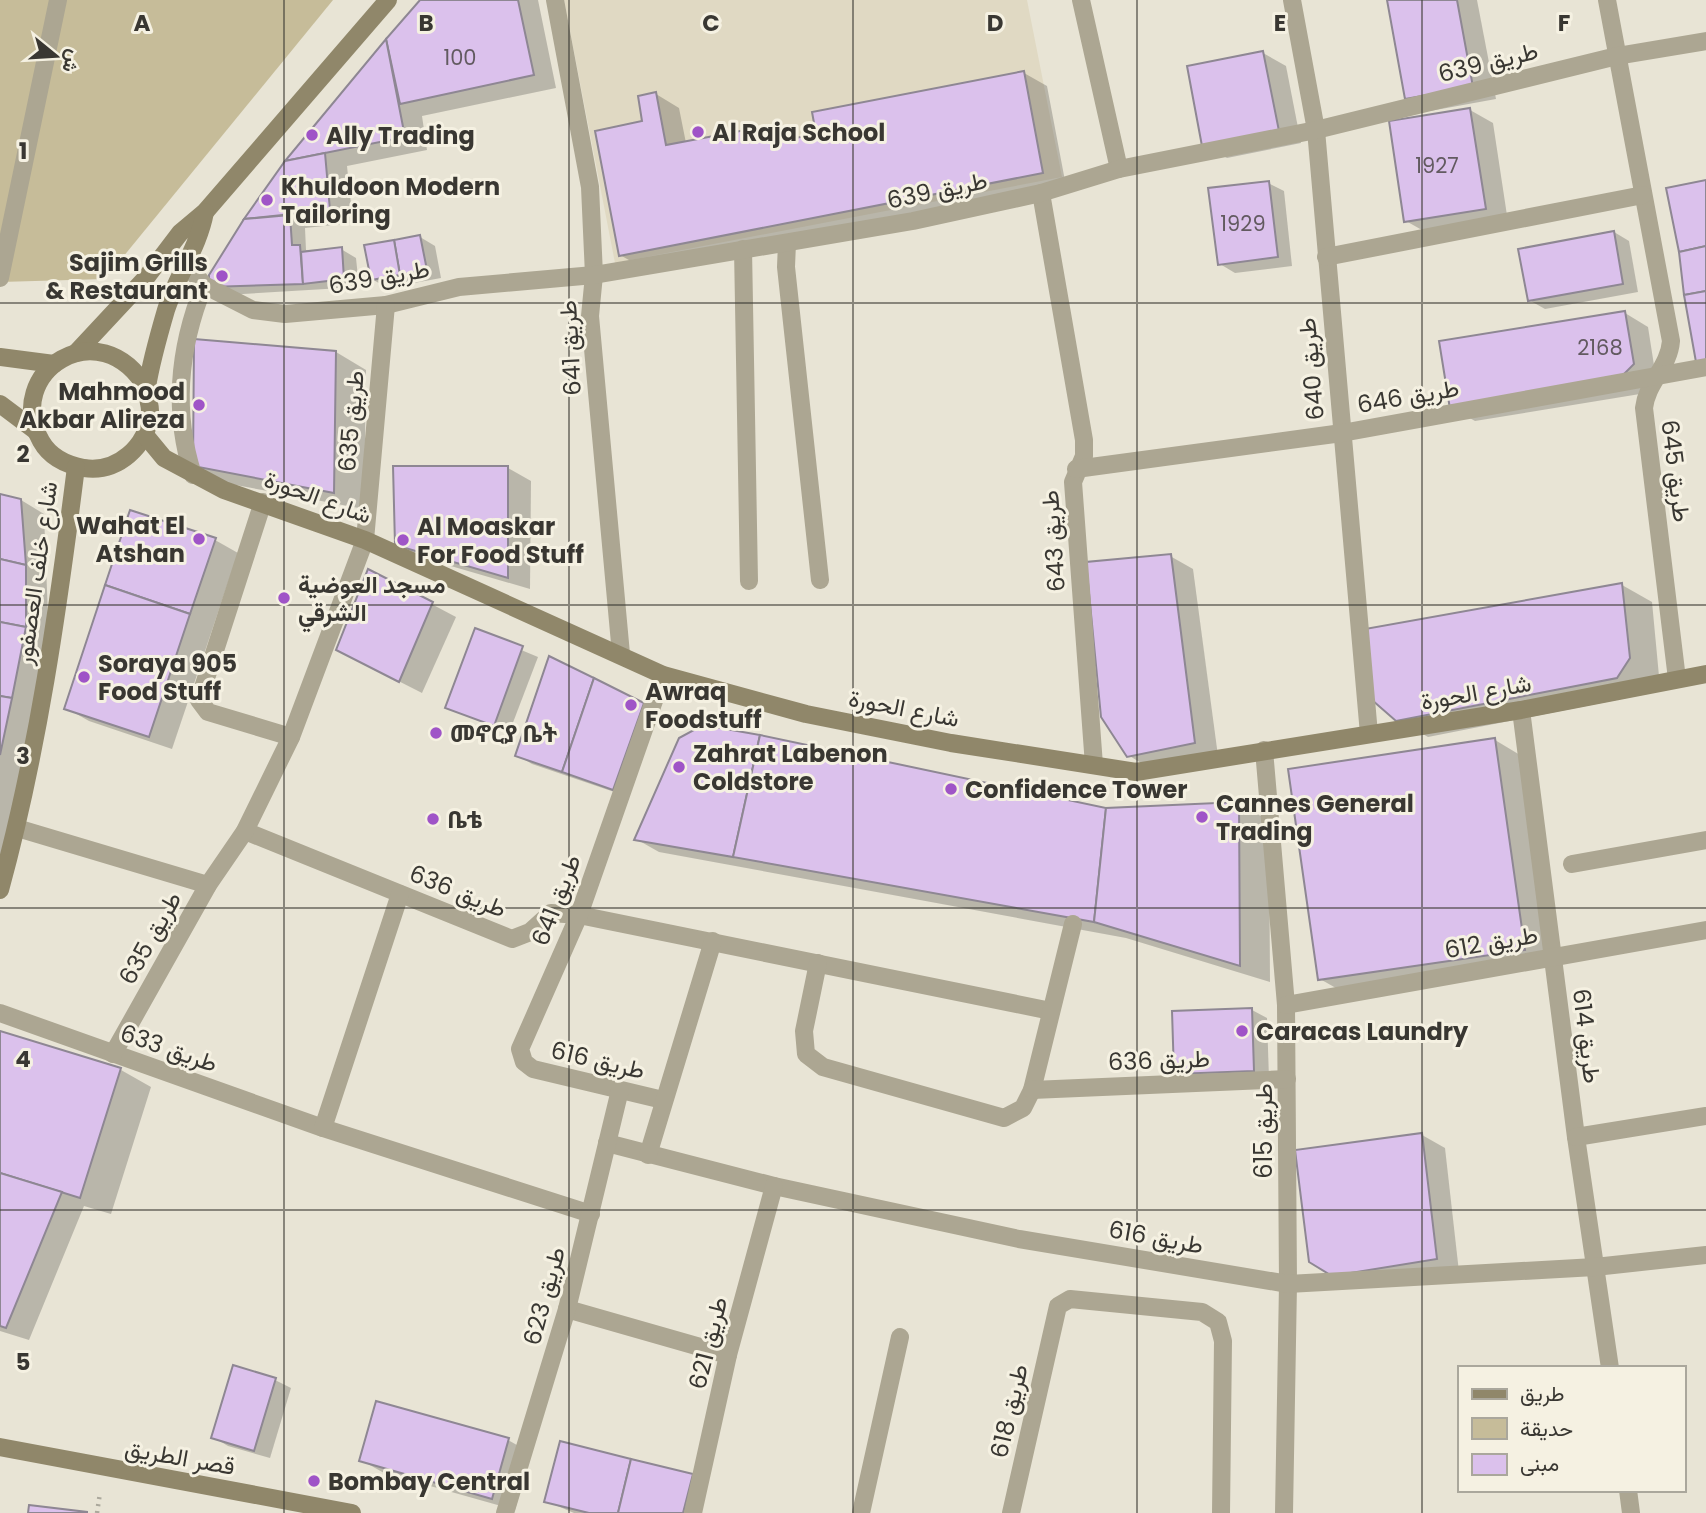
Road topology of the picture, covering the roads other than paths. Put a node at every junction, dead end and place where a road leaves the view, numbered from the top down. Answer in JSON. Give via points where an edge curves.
{"nodes":[{"id":1,"x":58,"y":0,"type":"edge"},
{"id":2,"x":388,"y":0,"type":"edge"},
{"id":3,"x":555,"y":0,"type":"edge"},
{"id":4,"x":1082,"y":0,"type":"edge"},
{"id":5,"x":1292,"y":0,"type":"edge"},
{"id":6,"x":1607,"y":0,"type":"edge"},
{"id":7,"x":1706,"y":41,"type":"edge"},
{"id":8,"x":1617,"y":56,"type":"junction"},
{"id":9,"x":1316,"y":131,"type":"junction"},
{"id":10,"x":1119,"y":169,"type":"junction"},
{"id":11,"x":1041,"y":193,"type":"junction"},
{"id":12,"x":1643,"y":195,"type":"junction"},
{"id":13,"x":205,"y":212,"type":"junction"},
{"id":14,"x":786,"y":243,"type":"junction"},
{"id":15,"x":743,"y":249,"type":"junction"},
{"id":16,"x":1326,"y":257,"type":"junction"},
{"id":17,"x":184,"y":262,"type":"junction"},
{"id":18,"x":594,"y":275,"type":"junction"},
{"id":19,"x":0,"y":278,"type":"edge"},
{"id":20,"x":204,"y":285,"type":"junction"},
{"id":21,"x":386,"y":306,"type":"junction"},
{"id":22,"x":76,"y":353,"type":"junction"},
{"id":23,"x":0,"y":357,"type":"edge"},
{"id":24,"x":54,"y":364,"type":"junction"},
{"id":25,"x":1706,"y":367,"type":"edge"},
{"id":26,"x":1657,"y":377,"type":"junction"},
{"id":27,"x":147,"y":389,"type":"junction"},
{"id":28,"x":0,"y":404,"type":"edge"},
{"id":29,"x":36,"y":431,"type":"junction"},
{"id":30,"x":1342,"y":433,"type":"junction"},
{"id":31,"x":145,"y":435,"type":"junction"},
{"id":32,"x":76,"y":467,"type":"junction"},
{"id":33,"x":1076,"y":469,"type":"junction"},
{"id":34,"x":193,"y":475,"type":"junction"},
{"id":35,"x":263,"y":502,"type":"junction"},
{"id":36,"x":365,"y":540,"type":"junction"},
{"id":37,"x":820,"y":580,"type":"dead end"},
{"id":38,"x":749,"y":581,"type":"dead end"},
{"id":39,"x":621,"y":654,"type":"junction"},
{"id":40,"x":1706,"y":674,"type":"edge"},
{"id":41,"x":663,"y":675,"type":"junction"},
{"id":42,"x":1677,"y":679,"type":"junction"},
{"id":43,"x":1521,"y":710,"type":"junction"},
{"id":44,"x":1369,"y":734,"type":"junction"},
{"id":45,"x":291,"y":737,"type":"junction"},
{"id":46,"x":1264,"y":750,"type":"junction"},
{"id":47,"x":1094,"y":765,"type":"junction"},
{"id":48,"x":17,"y":828,"type":"junction"},
{"id":49,"x":245,"y":831,"type":"junction"},
{"id":50,"x":1706,"y":840,"type":"edge"},
{"id":51,"x":1572,"y":864,"type":"dead end"},
{"id":52,"x":208,"y":885,"type":"junction"},
{"id":53,"x":0,"y":890,"type":"edge"},
{"id":54,"x":400,"y":894,"type":"junction"},
{"id":55,"x":579,"y":915,"type":"junction"},
{"id":56,"x":1073,"y":924,"type":"dead end"},
{"id":57,"x":1706,"y":930,"type":"edge"},
{"id":58,"x":713,"y":941,"type":"junction"},
{"id":59,"x":1552,"y":956,"type":"junction"},
{"id":60,"x":818,"y":963,"type":"junction"},
{"id":61,"x":1286,"y":1005,"type":"junction"},
{"id":62,"x":1051,"y":1011,"type":"junction"},
{"id":63,"x":0,"y":1013,"type":"edge"},
{"id":64,"x":113,"y":1054,"type":"junction"},
{"id":65,"x":524,"y":1062,"type":"joint"},
{"id":66,"x":1287,"y":1079,"type":"junction"},
{"id":67,"x":620,"y":1090,"type":"junction"},
{"id":68,"x":1032,"y":1090,"type":"junction"},
{"id":69,"x":663,"y":1100,"type":"junction"},
{"id":70,"x":1706,"y":1116,"type":"edge"},
{"id":71,"x":323,"y":1128,"type":"junction"},
{"id":72,"x":1576,"y":1137,"type":"junction"},
{"id":73,"x":607,"y":1143,"type":"junction"},
{"id":74,"x":648,"y":1155,"type":"junction"},
{"id":75,"x":774,"y":1186,"type":"junction"},
{"id":76,"x":591,"y":1214,"type":"junction"},
{"id":77,"x":1706,"y":1255,"type":"edge"},
{"id":78,"x":1595,"y":1267,"type":"junction"},
{"id":79,"x":1288,"y":1284,"type":"junction"},
{"id":80,"x":567,"y":1309,"type":"junction"},
{"id":81,"x":900,"y":1337,"type":"dead end"},
{"id":82,"x":729,"y":1355,"type":"junction"},
{"id":83,"x":1610,"y":1366,"type":"edge"},
{"id":84,"x":0,"y":1447,"type":"edge"},
{"id":85,"x":1628,"y":1492,"type":"edge"},
{"id":86,"x":352,"y":1513,"type":"edge"},
{"id":87,"x":505,"y":1513,"type":"edge"},
{"id":88,"x":693,"y":1513,"type":"edge"},
{"id":89,"x":861,"y":1513,"type":"edge"},
{"id":90,"x":1012,"y":1513,"type":"edge"},
{"id":91,"x":1221,"y":1513,"type":"edge"},
{"id":92,"x":1284,"y":1513,"type":"edge"},
{"id":93,"x":1631,"y":1513,"type":"edge"}],
"edges":[{"from":1,"to":19,"type":"street"},
{"from":2,"to":13,"type":"street"},
{"from":3,"to":18,"type":"street","name":"طريق 641","via":[[590,187]]},
{"from":4,"to":10,"type":"street"},
{"from":5,"to":9,"type":"street","name":"طريق 640"},
{"from":6,"to":8,"type":"street","name":"طريق 645"},
{"from":7,"to":8,"type":"street","name":"طريق 639"},
{"from":8,"to":9,"type":"street","name":"طريق 639"},
{"from":8,"to":12,"type":"street","name":"طريق 645"},
{"from":9,"to":10,"type":"street","name":"طريق 639"},
{"from":9,"to":16,"type":"street","name":"طريق 640"},
{"from":10,"to":11,"type":"street","name":"طريق 639"},
{"from":11,"to":14,"type":"street","name":"طريق 639"},
{"from":11,"to":33,"type":"street","name":"طريق 643","via":[[1084,440],[1084,456]]},
{"from":12,"to":16,"type":"street"},
{"from":12,"to":26,"type":"street","name":"طريق 645","via":[[1671,341]]},
{"from":13,"to":17,"type":"street","via":[[200,233]]},
{"from":13,"to":22,"type":"street","via":[[187,224],[145,279]]},
{"from":14,"to":15,"type":"street","name":"طريق 639"},
{"from":14,"to":37,"type":"street"},
{"from":15,"to":18,"type":"street","name":"طريق 639"},
{"from":15,"to":38,"type":"street"},
{"from":16,"to":30,"type":"street","name":"طريق 640"},
{"from":17,"to":20,"type":"street","name":"طريق 639"},
{"from":17,"to":27,"type":"street","via":[[163,319]]},
{"from":18,"to":21,"type":"street","name":"طريق 639","via":[[459,287]]},
{"from":18,"to":39,"type":"street","name":"طريق 641","via":[[590,326]]},
{"from":20,"to":21,"type":"street","name":"طريق 639","via":[[253,310],[285,314]]},
{"from":20,"to":34,"type":"street","via":[[188,325],[181,367],[184,449]]},
{"from":21,"to":36,"type":"street","name":"طريق 635"},
{"from":22,"to":24,"type":"street"},
{"from":22,"to":27,"type":"street","via":[[98,351],[118,357],[136,371]]},
{"from":23,"to":24,"type":"street"},
{"from":24,"to":29,"type":"street","via":[[34,394]]},
{"from":25,"to":26,"type":"street","name":"طريق 646"},
{"from":26,"to":30,"type":"street","name":"طريق 646"},
{"from":26,"to":42,"type":"street","name":"طريق 645","via":[[1644,408]]},
{"from":27,"to":31,"type":"street","via":[[150,412]]},
{"from":28,"to":29,"type":"street"},
{"from":29,"to":32,"type":"street","via":[[52,454]]},
{"from":30,"to":33,"type":"street","name":"طريق 646"},
{"from":30,"to":44,"type":"street","name":"طريق 640"},
{"from":31,"to":32,"type":"street","via":[[123,460],[108,467]]},
{"from":31,"to":34,"type":"street","name":"شارع الحورة","via":[[164,458]]},
{"from":32,"to":48,"type":"street","name":"شارع خلف العصفور","via":[[58,608]]},
{"from":33,"to":47,"type":"street","name":"طريق 643","via":[[1073,482]]},
{"from":34,"to":35,"type":"street","name":"شارع الحورة"},
{"from":35,"to":36,"type":"street","name":"شارع الحورة"},
{"from":35,"to":45,"type":"street","via":[[199,701],[208,712]]},
{"from":36,"to":39,"type":"street","name":"شارع الحورة"},
{"from":36,"to":45,"type":"street","name":"طريق 635"},
{"from":39,"to":41,"type":"street","name":"شارع الحورة"},
{"from":40,"to":42,"type":"street","name":"شارع الحورة"},
{"from":41,"to":47,"type":"street","name":"شارع الحورة","via":[[806,714]]},
{"from":41,"to":55,"type":"street","name":"طريق 641"},
{"from":42,"to":43,"type":"street","name":"شارع الحورة"},
{"from":43,"to":44,"type":"street","name":"شارع الحورة"},
{"from":43,"to":59,"type":"street","name":"طريق 614"},
{"from":44,"to":46,"type":"street","name":"شارع الحورة"},
{"from":45,"to":49,"type":"street","name":"طريق 635"},
{"from":46,"to":47,"type":"street","name":"شارع الحورة","via":[[1136,772]]},
{"from":46,"to":61,"type":"street","name":"طريق 615"},
{"from":48,"to":52,"type":"street"},
{"from":48,"to":53,"type":"street","name":"شارع خلف العصفور"},
{"from":49,"to":52,"type":"street","name":"طريق 635"},
{"from":49,"to":54,"type":"street","name":"طريق 636"},
{"from":50,"to":51,"type":"street"},
{"from":52,"to":64,"type":"street","name":"طريق 635"},
{"from":54,"to":55,"type":"street","name":"طريق 636","via":[[512,939],[530,932],[551,913]]},
{"from":54,"to":71,"type":"street"},
{"from":55,"to":58,"type":"street","name":"طريق 636"},
{"from":55,"to":65,"type":"street","name":"طريق 641","via":[[520,1049]]},
{"from":56,"to":62,"type":"street"},
{"from":57,"to":59,"type":"street","name":"طريق 612"},
{"from":58,"to":60,"type":"street","name":"طريق 636"},
{"from":58,"to":69,"type":"street"},
{"from":59,"to":61,"type":"street","name":"طريق 612"},
{"from":59,"to":72,"type":"street","name":"طريق 614"},
{"from":60,"to":62,"type":"street","name":"طريق 636"},
{"from":60,"to":68,"type":"street","via":[[804,1031],[806,1054],[824,1067],[1004,1118],[1023,1108]]},
{"from":61,"to":66,"type":"street","name":"طريق 615"},
{"from":62,"to":68,"type":"street"},
{"from":63,"to":64,"type":"street","name":"طريق 633"},
{"from":64,"to":71,"type":"street","name":"طريق 633"},
{"from":65,"to":67,"type":"street","name":"طريق 616","via":[[533,1069]]},
{"from":66,"to":68,"type":"street","name":"طريق 636"},
{"from":66,"to":79,"type":"street","name":"طريق 615"},
{"from":67,"to":69,"type":"street","name":"طريق 616"},
{"from":67,"to":73,"type":"street","name":"طريق 623"},
{"from":69,"to":74,"type":"street"},
{"from":70,"to":72,"type":"street"},
{"from":71,"to":76,"type":"street","name":"طريق 633"},
{"from":72,"to":78,"type":"street","name":"طريق 614"},
{"from":73,"to":74,"type":"street","name":"طريق 616"},
{"from":73,"to":76,"type":"street","name":"طريق 623"},
{"from":74,"to":75,"type":"street","name":"طريق 616"},
{"from":75,"to":79,"type":"street","name":"طريق 616","via":[[1019,1239]]},
{"from":75,"to":82,"type":"street","name":"طريق 621"},
{"from":76,"to":80,"type":"street","name":"طريق 623"},
{"from":77,"to":78,"type":"street","name":"طريق 616"},
{"from":78,"to":79,"type":"street","name":"طريق 616"},
{"from":78,"to":83,"type":"street","name":"طريق 614"},
{"from":79,"to":92,"type":"street","name":"طريق 615"},
{"from":80,"to":82,"type":"street"},
{"from":80,"to":87,"type":"street","name":"طريق 623"},
{"from":81,"to":89,"type":"street"},
{"from":82,"to":88,"type":"street","name":"طريق 621"},
{"from":84,"to":86,"type":"street","name":"قصر الطريق"},
{"from":85,"to":93,"type":"street"},
{"from":90,"to":91,"type":"street","name":"طريق 618","via":[[1058,1306],[1070,1299],[1202,1312],[1218,1322],[1223,1340]]}]}
